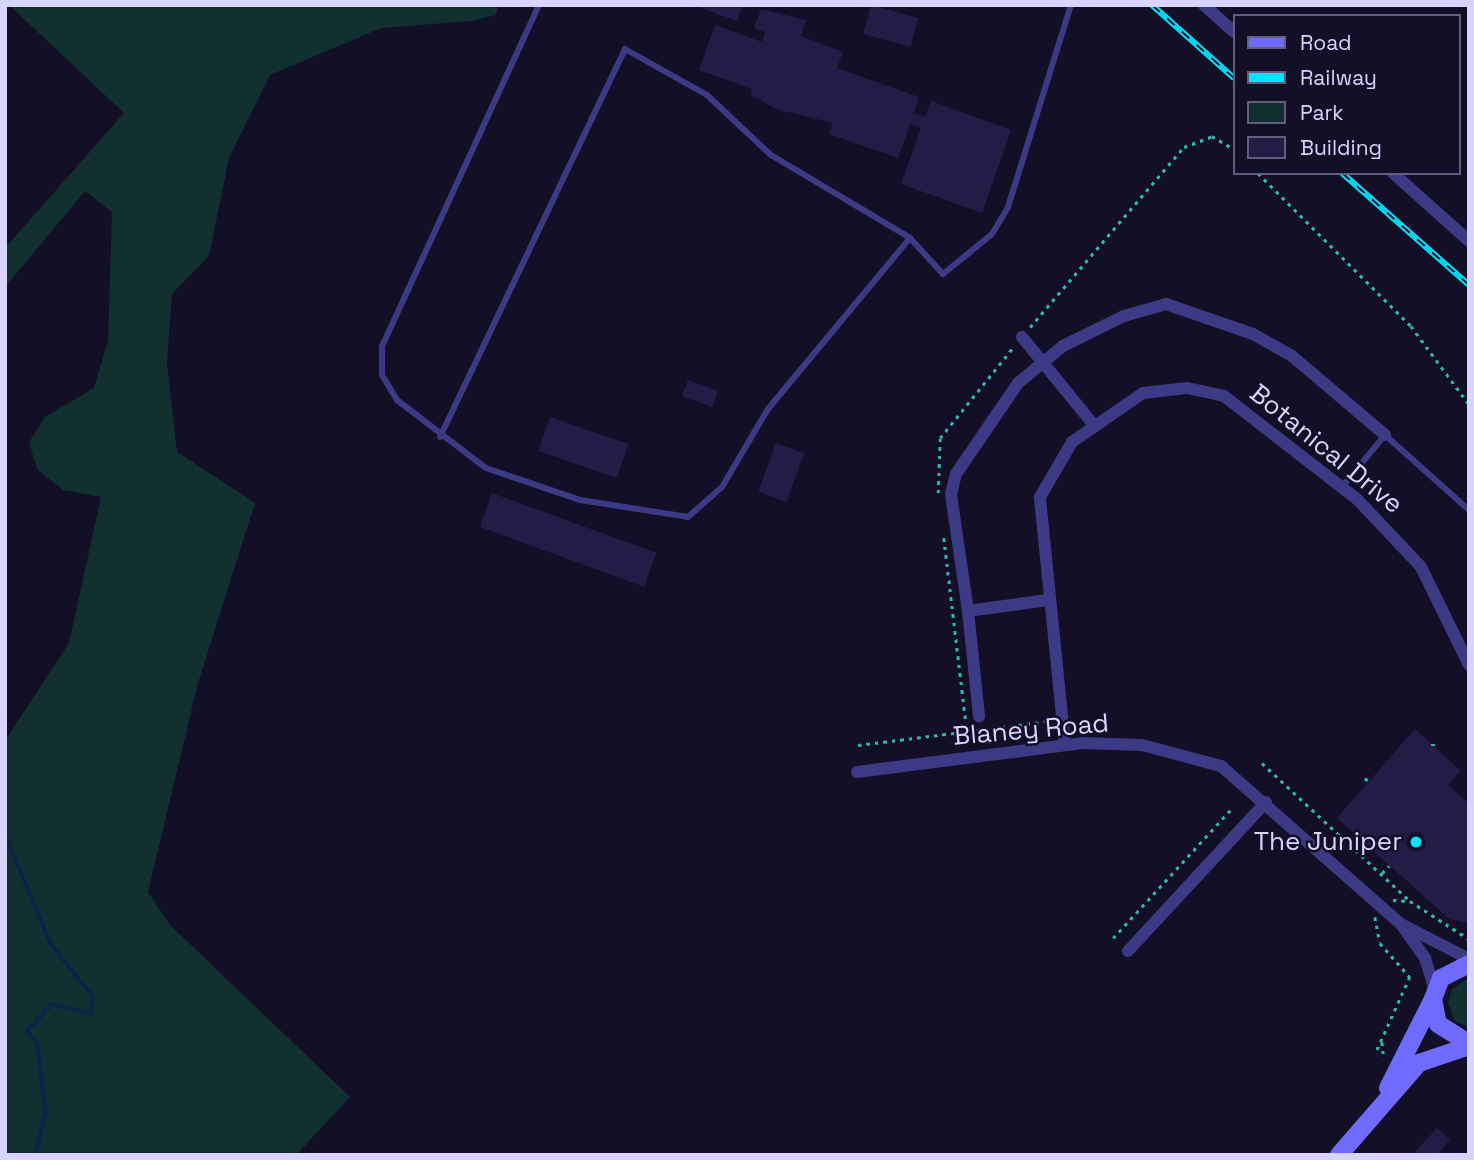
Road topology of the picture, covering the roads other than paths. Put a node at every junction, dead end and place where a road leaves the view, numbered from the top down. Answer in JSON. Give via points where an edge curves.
{"nodes":[{"id":1,"x":539,"y":5,"type":"edge"},
{"id":2,"x":1071,"y":5,"type":"edge"},
{"id":3,"x":1204,"y":5,"type":"edge"},
{"id":4,"x":1232,"y":30,"type":"edge"},
{"id":5,"x":1395,"y":175,"type":"edge"},
{"id":6,"x":910,"y":238,"type":"junction"},
{"id":7,"x":1469,"y":241,"type":"edge"},
{"id":8,"x":1026,"y":332,"type":"road end"},
{"id":9,"x":1046,"y":360,"type":"junction"},
{"id":10,"x":1093,"y":424,"type":"junction"},
{"id":11,"x":1385,"y":435,"type":"junction"},
{"id":12,"x":440,"y":437,"type":"junction"},
{"id":13,"x":1342,"y":487,"type":"junction"},
{"id":14,"x":1469,"y":510,"type":"edge"},
{"id":15,"x":1048,"y":600,"type":"junction"},
{"id":16,"x":968,"y":611,"type":"junction"},
{"id":17,"x":1469,"y":665,"type":"edge"},
{"id":18,"x":979,"y":716,"type":"dead end"},
{"id":19,"x":1065,"y":745,"type":"junction"},
{"id":20,"x":857,"y":772,"type":"dead end"},
{"id":21,"x":1266,"y":802,"type":"junction"},
{"id":22,"x":1401,"y":924,"type":"junction"},
{"id":23,"x":1128,"y":951,"type":"dead end"},
{"id":24,"x":1469,"y":962,"type":"edge"},
{"id":25,"x":1434,"y":995,"type":"junction"},
{"id":26,"x":1468,"y":1044,"type":"edge"},
{"id":27,"x":1380,"y":1103,"type":"junction"},
{"id":28,"x":1339,"y":1155,"type":"edge"}],
"edges":[{"from":1,"to":12,"type":"lane","via":[[382,347],[382,375],[397,400]]},
{"from":2,"to":6,"type":"lane","via":[[1017,187],[992,234],[943,274]]},
{"from":3,"to":4,"type":"street"},
{"from":5,"to":7,"type":"street"},
{"from":6,"to":12,"type":"lane","via":[[768,409],[722,487],[688,517],[580,500],[486,468]]},
{"from":6,"to":12,"type":"lane","via":[[771,155],[706,95],[625,49]]},
{"from":8,"to":9,"type":"street"},
{"from":9,"to":10,"type":"street"},
{"from":9,"to":11,"type":"street","via":[[1149,305],[1182,307],[1274,344]]},
{"from":9,"to":16,"type":"street","via":[[1000,405],[956,474],[951,494]]},
{"from":10,"to":13,"type":"street","name":"Botanical Drive","via":[[1143,393],[1206,390],[1250,411]]},
{"from":10,"to":15,"type":"street","name":"Botanical Drive","via":[[1057,459],[1041,497]]},
{"from":11,"to":13,"type":"lane"},
{"from":11,"to":14,"type":"lane"},
{"from":13,"to":17,"type":"street","name":"Botanical Drive","via":[[1406,546]]},
{"from":15,"to":16,"type":"street"},
{"from":15,"to":19,"type":"street","name":"Botanical Drive"},
{"from":16,"to":18,"type":"street"},
{"from":19,"to":20,"type":"street","name":"Blaney Road"},
{"from":19,"to":21,"type":"street","name":"Blaney Road","via":[[1142,745],[1180,754],[1221,766]]},
{"from":21,"to":22,"type":"street","name":"Blaney Road"},
{"from":21,"to":23,"type":"street"},
{"from":22,"to":24,"type":"street","name":"Blaney Road"},
{"from":22,"to":25,"type":"street","name":"Blaney Road","via":[[1424,958]]},
{"from":24,"to":25,"type":"street","via":[[1450,970]]},
{"from":25,"to":26,"type":"street","via":[[1438,1024]]},
{"from":25,"to":27,"type":"street"},
{"from":26,"to":27,"type":"street","via":[[1431,1054]]},
{"from":27,"to":28,"type":"street"}]}
